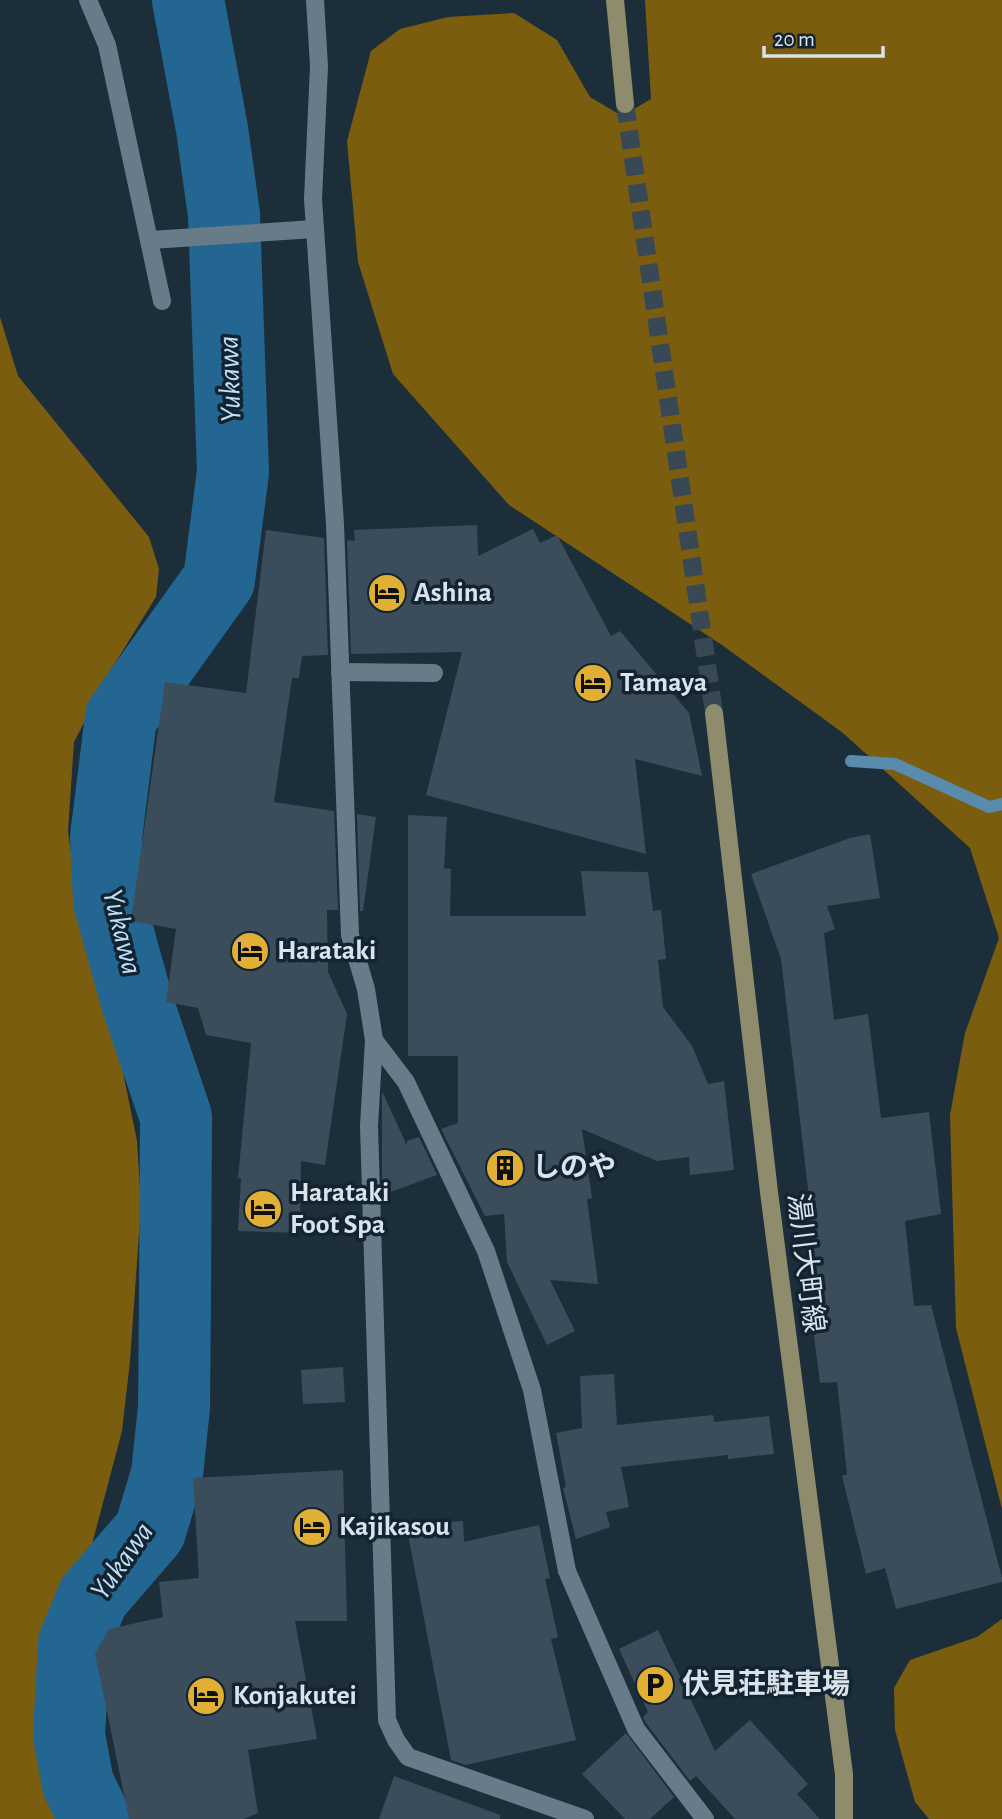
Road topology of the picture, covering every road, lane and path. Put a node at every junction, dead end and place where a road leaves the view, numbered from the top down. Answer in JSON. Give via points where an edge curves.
{"nodes":[{"id":1,"x":89,"y":0,"type":"edge"},
{"id":2,"x":316,"y":0,"type":"edge"},
{"id":3,"x":615,"y":0,"type":"edge"},
{"id":4,"x":625,"y":104,"type":"tunnel mouth"},
{"id":5,"x":314,"y":229,"type":"junction"},
{"id":6,"x":152,"y":240,"type":"junction"},
{"id":7,"x":162,"y":301,"type":"dead end"},
{"id":8,"x":340,"y":672,"type":"junction"},
{"id":9,"x":434,"y":673,"type":"dead end"},
{"id":10,"x":715,"y":713,"type":"tunnel mouth"},
{"id":11,"x":374,"y":1040,"type":"junction"},
{"id":12,"x":585,"y":1819,"type":"edge"},
{"id":13,"x":705,"y":1819,"type":"edge"},
{"id":14,"x":844,"y":1819,"type":"edge"}],
"edges":[{"from":1,"to":6,"type":"street","via":[[107,45]]},
{"from":2,"to":5,"type":"street","via":[[319,66]]},
{"from":3,"to":4,"type":"main road"},
{"from":5,"to":6,"type":"street"},
{"from":5,"to":8,"type":"street","via":[[335,524]]},
{"from":6,"to":7,"type":"street"},
{"from":8,"to":9,"type":"street"},
{"from":8,"to":11,"type":"street","via":[[350,935],[366,989]]},
{"from":10,"to":14,"type":"main road","name":"湯川大町線","via":[[769,1192],[844,1774]]},
{"from":11,"to":12,"type":"street","via":[[369,1126],[387,1720],[408,1757]]},
{"from":11,"to":13,"type":"street","via":[[406,1082],[486,1251],[532,1390],[567,1571],[596,1643],[636,1729]]}]}
